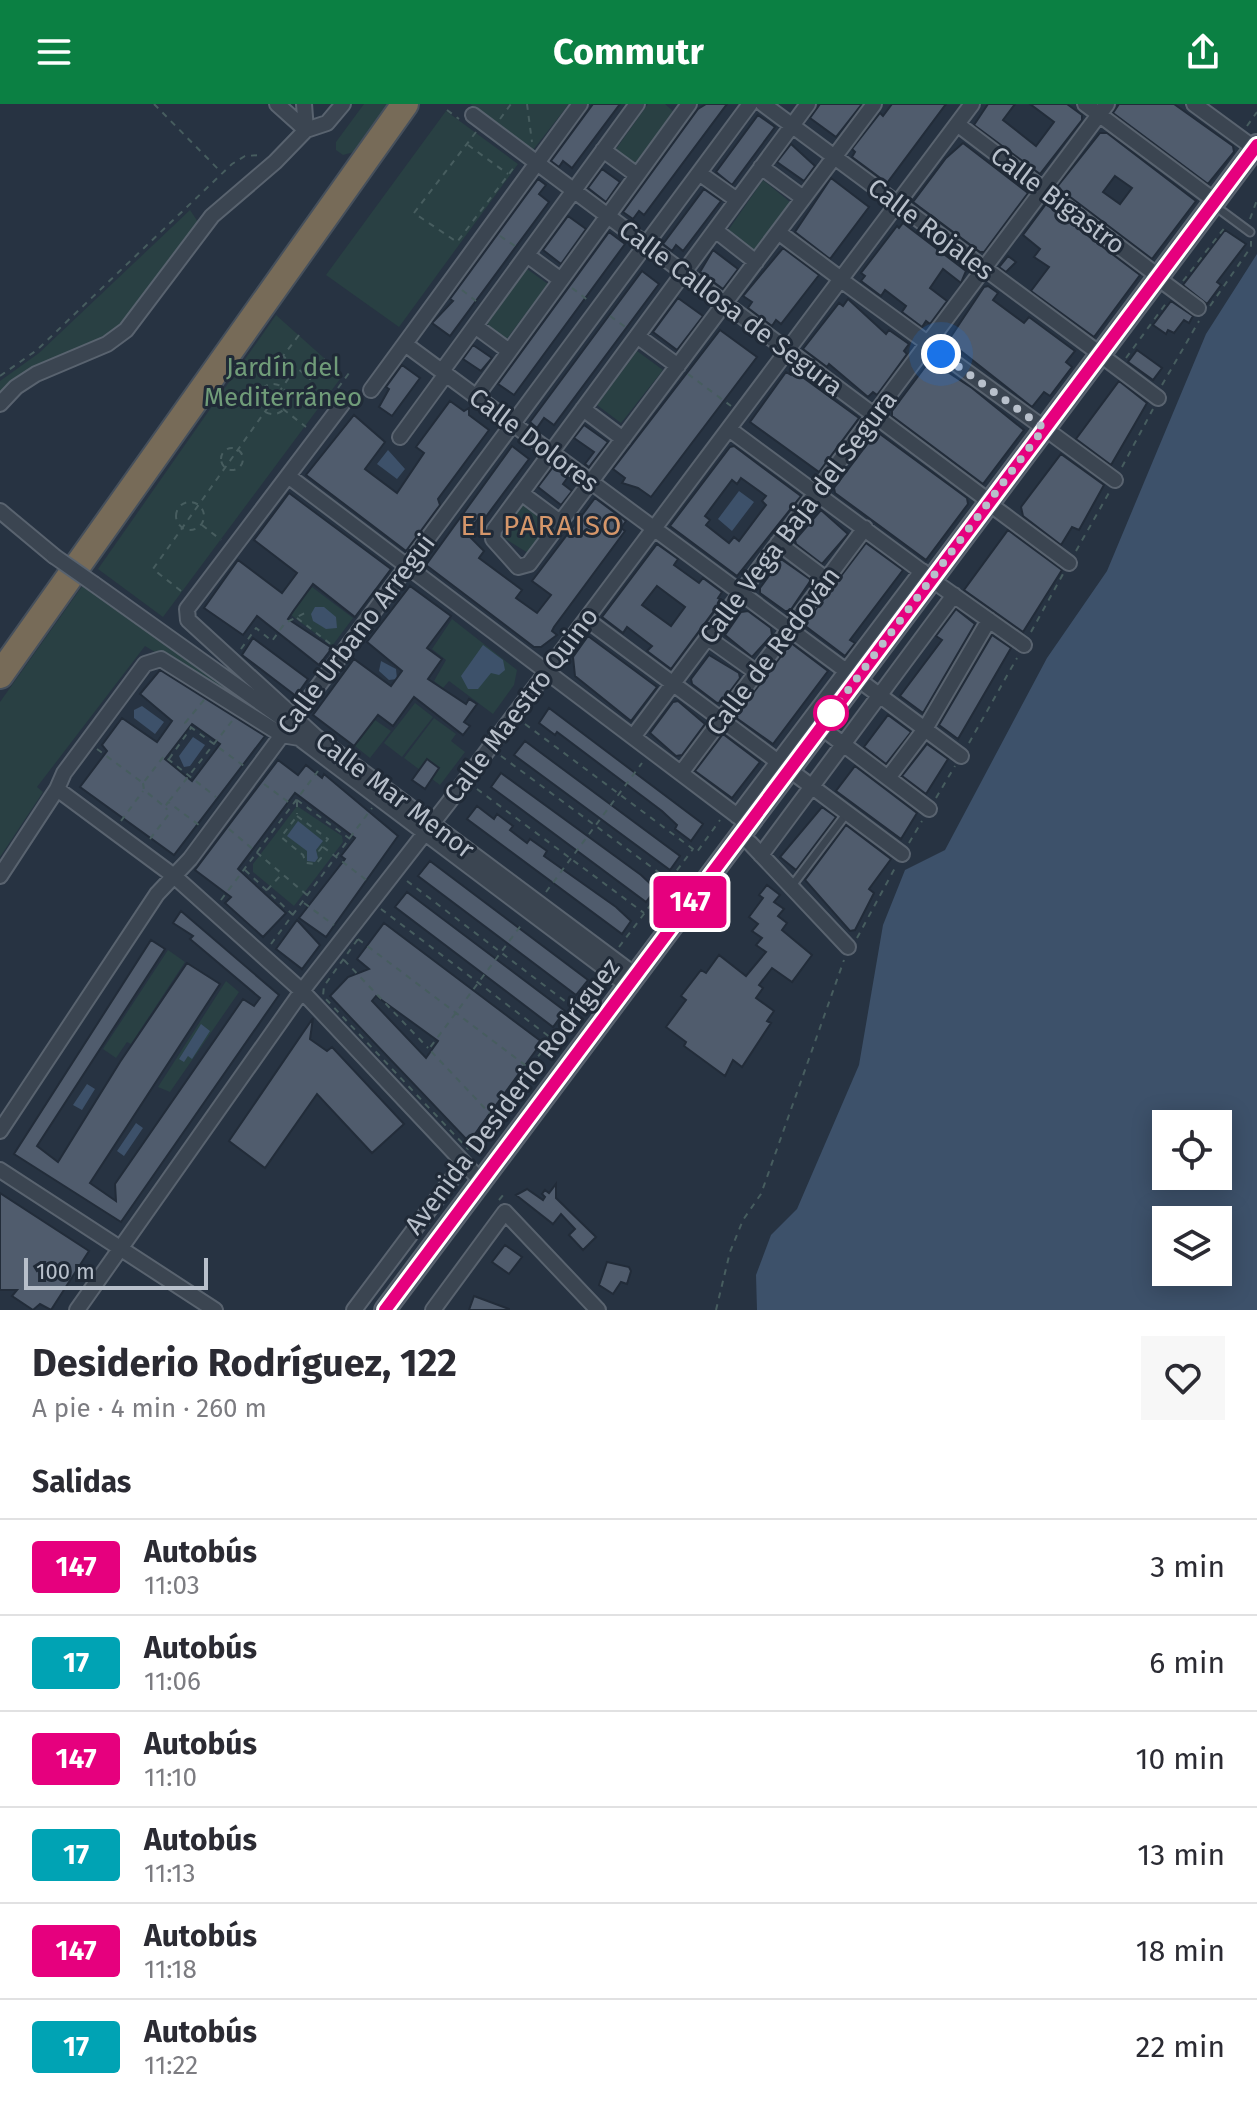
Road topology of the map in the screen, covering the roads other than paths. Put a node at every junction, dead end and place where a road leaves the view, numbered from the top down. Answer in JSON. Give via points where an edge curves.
{"nodes":[{"id":1,"x":277,"y":104,"type":"edge"},
{"id":2,"x":304,"y":104,"type":"edge"},
{"id":3,"x":343,"y":104,"type":"edge"},
{"id":4,"x":405,"y":104,"type":"edge"},
{"id":5,"x":580,"y":104,"type":"edge"},
{"id":6,"x":637,"y":104,"type":"edge"},
{"id":7,"x":750,"y":104,"type":"edge"},
{"id":8,"x":763,"y":104,"type":"edge"},
{"id":9,"x":808,"y":104,"type":"edge"},
{"id":10,"x":874,"y":104,"type":"edge"},
{"id":11,"x":972,"y":104,"type":"edge"},
{"id":12,"x":1085,"y":104,"type":"edge"},
{"id":13,"x":1194,"y":104,"type":"edge"},
{"id":14,"x":685,"y":106,"type":"edge"},
{"id":15,"x":1103,"y":110,"type":"edge"},
{"id":16,"x":473,"y":115,"type":"dead end"},
{"id":17,"x":957,"y":124,"type":"junction"},
{"id":18,"x":792,"y":126,"type":"junction"},
{"id":19,"x":306,"y":130,"type":"junction"},
{"id":20,"x":1253,"y":147,"type":"edge"},
{"id":21,"x":603,"y":150,"type":"junction"},
{"id":22,"x":834,"y":157,"type":"junction"},
{"id":23,"x":536,"y":162,"type":"junction"},
{"id":24,"x":761,"y":167,"type":"junction"},
{"id":25,"x":699,"y":173,"type":"junction"},
{"id":26,"x":637,"y":175,"type":"junction"},
{"id":27,"x":1044,"y":189,"type":"junction"},
{"id":28,"x":574,"y":190,"type":"junction"},
{"id":29,"x":803,"y":198,"type":"junction"},
{"id":30,"x":737,"y":200,"type":"junction"},
{"id":31,"x":898,"y":204,"type":"junction"},
{"id":32,"x":1223,"y":211,"type":"junction"},
{"id":33,"x":608,"y":216,"type":"junction"},
{"id":34,"x":715,"y":230,"type":"junction"},
{"id":35,"x":778,"y":232,"type":"junction"},
{"id":36,"x":1250,"y":232,"type":"dead end"},
{"id":37,"x":646,"y":244,"type":"junction"},
{"id":38,"x":527,"y":255,"type":"junction"},
{"id":39,"x":756,"y":262,"type":"junction"},
{"id":40,"x":984,"y":268,"type":"junction"},
{"id":41,"x":684,"y":273,"type":"junction"},
{"id":42,"x":561,"y":280,"type":"junction"},
{"id":43,"x":841,"y":280,"type":"junction"},
{"id":44,"x":1170,"y":286,"type":"junction"},
{"id":45,"x":725,"y":303,"type":"junction"},
{"id":46,"x":1198,"y":308,"type":"dead end"},
{"id":47,"x":475,"y":326,"type":"junction"},
{"id":48,"x":637,"y":336,"type":"junction"},
{"id":49,"x":405,"y":344,"type":"junction"},
{"id":50,"x":927,"y":345,"type":"junction"},
{"id":51,"x":509,"y":351,"type":"junction"},
{"id":52,"x":788,"y":351,"type":"junction"},
{"id":53,"x":1111,"y":360,"type":"junction"},
{"id":54,"x":678,"y":366,"type":"junction"},
{"id":55,"x":444,"y":373,"type":"junction"},
{"id":56,"x":371,"y":390,"type":"dead end"},
{"id":57,"x":476,"y":397,"type":"junction"},
{"id":58,"x":1157,"y":400,"type":"road end"},
{"id":59,"x":343,"y":403,"type":"dead end"},
{"id":60,"x":0,"y":404,"type":"edge"},
{"id":61,"x":583,"y":409,"type":"junction"},
{"id":62,"x":874,"y":415,"type":"junction"},
{"id":63,"x":513,"y":424,"type":"junction"},
{"id":64,"x":729,"y":429,"type":"junction"},
{"id":65,"x":1049,"y":432,"type":"junction"},
{"id":66,"x":400,"y":437,"type":"dead end"},
{"id":67,"x":623,"y":439,"type":"junction"},
{"id":68,"x":551,"y":452,"type":"junction"},
{"id":69,"x":288,"y":476,"type":"junction"},
{"id":70,"x":1115,"y":480,"type":"road end"},
{"id":71,"x":591,"y":482,"type":"junction"},
{"id":72,"x":521,"y":493,"type":"junction"},
{"id":73,"x":816,"y":493,"type":"junction"},
{"id":74,"x":994,"y":506,"type":"junction"},
{"id":75,"x":0,"y":511,"type":"edge"},
{"id":76,"x":560,"y":522,"type":"junction"},
{"id":77,"x":865,"y":528,"type":"junction"},
{"id":78,"x":654,"y":529,"type":"junction"},
{"id":79,"x":778,"y":543,"type":"junction"},
{"id":80,"x":1069,"y":563,"type":"road end"},
{"id":81,"x":407,"y":566,"type":"junction"},
{"id":82,"x":826,"y":579,"type":"junction"},
{"id":83,"x":937,"y":583,"type":"junction"},
{"id":84,"x":741,"y":593,"type":"junction"},
{"id":85,"x":586,"y":619,"type":"junction"},
{"id":86,"x":989,"y":620,"type":"junction"},
{"id":87,"x":789,"y":629,"type":"junction"},
{"id":88,"x":708,"y":638,"type":"junction"},
{"id":89,"x":1024,"y":645,"type":"road end"},
{"id":90,"x":546,"y":671,"type":"junction"},
{"id":91,"x":756,"y":672,"type":"junction"},
{"id":92,"x":0,"y":675,"type":"edge"},
{"id":93,"x":862,"y":683,"type":"junction"},
{"id":94,"x":673,"y":684,"type":"junction"},
{"id":95,"x":721,"y":719,"type":"junction"},
{"id":96,"x":289,"y":725,"type":"junction"},
{"id":97,"x":925,"y":729,"type":"junction"},
{"id":98,"x":633,"y":737,"type":"junction"},
{"id":99,"x":837,"y":740,"type":"junction"},
{"id":100,"x":961,"y":756,"type":"road end"},
{"id":101,"x":681,"y":773,"type":"junction"},
{"id":102,"x":794,"y":774,"type":"junction"},
{"id":103,"x":888,"y":778,"type":"junction"},
{"id":104,"x":57,"y":789,"type":"junction"},
{"id":105,"x":929,"y":809,"type":"road end"},
{"id":106,"x":847,"y":813,"type":"junction"},
{"id":107,"x":428,"y":828,"type":"junction"},
{"id":108,"x":744,"y":831,"type":"junction"},
{"id":109,"x":902,"y":854,"type":"road end"},
{"id":110,"x":0,"y":876,"type":"edge"},
{"id":111,"x":174,"y":876,"type":"junction"},
{"id":112,"x":791,"y":887,"type":"junction"},
{"id":113,"x":848,"y":947,"type":"road end"},
{"id":114,"x":631,"y":980,"type":"junction"},
{"id":115,"x":302,"y":991,"type":"junction"},
{"id":116,"x":0,"y":1131,"type":"edge"},
{"id":117,"x":464,"y":1163,"type":"junction"},
{"id":118,"x":0,"y":1170,"type":"edge"},
{"id":119,"x":481,"y":1181,"type":"junction"},
{"id":120,"x":123,"y":1250,"type":"junction"},
{"id":121,"x":77,"y":1310,"type":"edge"},
{"id":122,"x":215,"y":1310,"type":"edge"},
{"id":123,"x":354,"y":1310,"type":"edge"},
{"id":124,"x":385,"y":1310,"type":"edge"},
{"id":125,"x":401,"y":1310,"type":"edge"},
{"id":126,"x":433,"y":1310,"type":"edge"},
{"id":127,"x":598,"y":1310,"type":"edge"}],
"edges":[{"from":1,"to":19,"type":"street"},
{"from":2,"to":19,"type":"street"},
{"from":3,"to":19,"type":"street","via":[[327,123]]},
{"from":4,"to":92,"type":"highway"},
{"from":5,"to":23,"type":"street"},
{"from":6,"to":21,"type":"street"},
{"from":7,"to":25,"type":"street","name":"Calle Urbano Arregui"},
{"from":8,"to":18,"type":"street","name":"Calle Rojales"},
{"from":9,"to":18,"type":"street"},
{"from":10,"to":22,"type":"street"},
{"from":11,"to":17,"type":"street","name":"Calle Maestro Quino"},
{"from":12,"to":15,"type":"street"},
{"from":13,"to":20,"type":"street"},
{"from":14,"to":26,"type":"street"},
{"from":15,"to":27,"type":"street","name":"Calle Vega Baja del Segura"},
{"from":15,"to":32,"type":"street"},
{"from":16,"to":23,"type":"street","name":"Calle Callosa de Segura"},
{"from":17,"to":27,"type":"street","name":"Calle Bigastro"},
{"from":17,"to":31,"type":"street","name":"Calle Maestro Quino"},
{"from":18,"to":22,"type":"street","name":"Calle Rojales"},
{"from":18,"to":24,"type":"street"},
{"from":19,"to":60,"type":"street","via":[[212,216],[126,330],[107,344],[36,374]]},
{"from":20,"to":32,"type":"street","name":"Avenida Desiderio Rodríguez"},
{"from":21,"to":26,"type":"street"},
{"from":21,"to":28,"type":"street"},
{"from":22,"to":29,"type":"street"},
{"from":22,"to":31,"type":"street","name":"Calle Rojales"},
{"from":23,"to":28,"type":"street","name":"Calle Callosa de Segura"},
{"from":23,"to":49,"type":"street"},
{"from":24,"to":29,"type":"street"},
{"from":24,"to":30,"type":"street"},
{"from":25,"to":30,"type":"street"},
{"from":25,"to":37,"type":"street","name":"Calle Urbano Arregui"},
{"from":26,"to":33,"type":"street"},
{"from":27,"to":40,"type":"street","name":"Calle Vega Baja del Segura"},
{"from":27,"to":44,"type":"street","name":"Calle Bigastro"},
{"from":28,"to":33,"type":"street","name":"Calle Callosa de Segura"},
{"from":28,"to":38,"type":"street"},
{"from":29,"to":35,"type":"street"},
{"from":30,"to":34,"type":"street"},
{"from":31,"to":40,"type":"street","name":"Calle Rojales"},
{"from":31,"to":43,"type":"street","name":"Calle Maestro Quino"},
{"from":32,"to":36,"type":"lane"},
{"from":32,"to":44,"type":"street","name":"Avenida Desiderio Rodríguez"},
{"from":33,"to":37,"type":"street","name":"Calle Callosa de Segura"},
{"from":33,"to":42,"type":"street"},
{"from":34,"to":39,"type":"street"},
{"from":34,"to":41,"type":"street"},
{"from":35,"to":39,"type":"street"},
{"from":35,"to":43,"type":"street"},
{"from":37,"to":41,"type":"street","name":"Calle Callosa de Segura"},
{"from":37,"to":63,"type":"street","name":"Calle Urbano Arregui"},
{"from":38,"to":42,"type":"street"},
{"from":38,"to":47,"type":"street"},
{"from":39,"to":45,"type":"street"},
{"from":40,"to":50,"type":"street","name":"Calle Vega Baja del Segura"},
{"from":40,"to":53,"type":"street","name":"Calle Rojales"},
{"from":41,"to":45,"type":"street","name":"Calle Callosa de Segura"},
{"from":41,"to":48,"type":"street"},
{"from":42,"to":51,"type":"street"},
{"from":43,"to":50,"type":"street"},
{"from":43,"to":52,"type":"street","name":"Calle Maestro Quino"},
{"from":44,"to":46,"type":"street","name":"Calle Bigastro"},
{"from":44,"to":53,"type":"street","name":"Avenida Desiderio Rodríguez"},
{"from":45,"to":52,"type":"street","name":"Calle Callosa de Segura"},
{"from":45,"to":54,"type":"street"},
{"from":47,"to":51,"type":"street"},
{"from":47,"to":55,"type":"street"},
{"from":48,"to":54,"type":"street"},
{"from":48,"to":61,"type":"street"},
{"from":49,"to":55,"type":"street","name":"Calle Dolores"},
{"from":49,"to":56,"type":"street"},
{"from":50,"to":62,"type":"street","name":"Calle Vega Baja del Segura"},
{"from":50,"to":65,"type":"street"},
{"from":51,"to":57,"type":"street"},
{"from":52,"to":62,"type":"street","name":"Calle Callosa de Segura"},
{"from":52,"to":64,"type":"street","name":"Calle Maestro Quino"},
{"from":53,"to":58,"type":"street","name":"Calle Rojales"},
{"from":53,"to":65,"type":"street","name":"Avenida Desiderio Rodríguez"},
{"from":54,"to":67,"type":"street"},
{"from":55,"to":57,"type":"street","name":"Calle Dolores"},
{"from":55,"to":66,"type":"street"},
{"from":57,"to":63,"type":"street","name":"Calle Dolores"},
{"from":59,"to":69,"type":"street","name":"Calle Mar Menor"},
{"from":61,"to":67,"type":"street"},
{"from":61,"to":68,"type":"street"},
{"from":62,"to":73,"type":"street","name":"Calle Vega Baja del Segura"},
{"from":62,"to":74,"type":"street","name":"Calle Callosa de Segura"},
{"from":63,"to":68,"type":"street","name":"Calle Dolores"},
{"from":63,"to":81,"type":"street","name":"Calle Urbano Arregui"},
{"from":64,"to":73,"type":"street"},
{"from":64,"to":78,"type":"street","name":"Calle Maestro Quino"},
{"from":65,"to":70,"type":"street"},
{"from":65,"to":74,"type":"street","name":"Avenida Desiderio Rodríguez"},
{"from":67,"to":71,"type":"street"},
{"from":68,"to":71,"type":"street","name":"Calle Dolores"},
{"from":68,"to":72,"type":"street"},
{"from":69,"to":81,"type":"street"},
{"from":69,"to":96,"type":"street","name":"Calle Mar Menor","via":[[187,609],[188,620]]},
{"from":71,"to":76,"type":"street"},
{"from":71,"to":78,"type":"street","name":"Calle Dolores"},
{"from":72,"to":76,"type":"street"},
{"from":72,"to":76,"type":"street","via":[[492,534],[515,565],[529,564]]},
{"from":73,"to":77,"type":"street"},
{"from":73,"to":79,"type":"street","name":"Calle Vega Baja del Segura"},
{"from":74,"to":80,"type":"street","name":"Calle Callosa de Segura"},
{"from":74,"to":83,"type":"street","name":"Avenida Desiderio Rodríguez"},
{"from":75,"to":96,"type":"street","bridge":true,"via":[[54,556]]},
{"from":77,"to":82,"type":"street","name":"Calle de Redován"},
{"from":77,"to":83,"type":"street"},
{"from":78,"to":84,"type":"street","name":"Calle Dolores"},
{"from":78,"to":85,"type":"street","name":"Calle Maestro Quino"},
{"from":79,"to":82,"type":"street"},
{"from":79,"to":84,"type":"street","name":"Calle Vega Baja del Segura"},
{"from":81,"to":90,"type":"street"},
{"from":81,"to":96,"type":"street","name":"Calle Urbano Arregui"},
{"from":82,"to":87,"type":"street","name":"Calle de Redován"},
{"from":83,"to":86,"type":"street"},
{"from":83,"to":93,"type":"street","name":"Avenida Desiderio Rodríguez"},
{"from":84,"to":87,"type":"street","name":"Calle Dolores"},
{"from":84,"to":88,"type":"street","name":"Calle Vega Baja del Segura"},
{"from":85,"to":90,"type":"street","name":"Calle Maestro Quino"},
{"from":85,"to":94,"type":"street"},
{"from":86,"to":89,"type":"street"},
{"from":86,"to":97,"type":"street"},
{"from":87,"to":91,"type":"street","name":"Calle de Redován"},
{"from":87,"to":93,"type":"street","name":"Calle Dolores"},
{"from":88,"to":91,"type":"street"},
{"from":88,"to":94,"type":"street","name":"Calle Vega Baja del Segura"},
{"from":90,"to":98,"type":"street"},
{"from":90,"to":107,"type":"street","name":"Calle Maestro Quino"},
{"from":91,"to":95,"type":"street","name":"Calle de Redován"},
{"from":93,"to":97,"type":"street","name":"Calle Dolores"},
{"from":93,"to":99,"type":"street","name":"Avenida Desiderio Rodríguez"},
{"from":93,"to":102,"type":"street","name":"Avenida Desiderio Rodríguez"},
{"from":94,"to":95,"type":"street"},
{"from":94,"to":98,"type":"street","name":"Calle Vega Baja del Segura"},
{"from":95,"to":101,"type":"street","name":"Calle de Redován"},
{"from":95,"to":102,"type":"street"},
{"from":96,"to":104,"type":"street","name":"Calle Mar Menor","via":[[241,709],[165,660],[150,659]]},
{"from":96,"to":107,"type":"street","name":"Calle Mar Menor"},
{"from":96,"to":107,"type":"street","name":"Calle Mar Menor","via":[[299,738]]},
{"from":96,"to":111,"type":"street","name":"Calle Urbano Arregui"},
{"from":97,"to":100,"type":"street","name":"Calle Dolores"},
{"from":97,"to":103,"type":"street"},
{"from":98,"to":101,"type":"street"},
{"from":99,"to":102,"type":"street","name":"Avenida Desiderio Rodríguez"},
{"from":99,"to":103,"type":"street"},
{"from":101,"to":108,"type":"street"},
{"from":102,"to":106,"type":"street"},
{"from":102,"to":108,"type":"street","name":"Avenida Desiderio Rodríguez"},
{"from":102,"to":108,"type":"street","name":"Avenida Desiderio Rodríguez"},
{"from":103,"to":105,"type":"street"},
{"from":104,"to":110,"type":"street"},
{"from":104,"to":111,"type":"street"},
{"from":106,"to":109,"type":"street"},
{"from":106,"to":112,"type":"lane"},
{"from":107,"to":114,"type":"street","name":"Calle Mar Menor"},
{"from":107,"to":115,"type":"street","name":"Calle Maestro Quino"},
{"from":108,"to":112,"type":"street"},
{"from":108,"to":114,"type":"street","name":"Avenida Desiderio Rodríguez"},
{"from":108,"to":125,"type":"street","name":"Avenida Desiderio Rodríguez"},
{"from":111,"to":115,"type":"street"},
{"from":111,"to":116,"type":"street","name":"Calle Urbano Arregui"},
{"from":112,"to":113,"type":"street"},
{"from":114,"to":119,"type":"street","name":"Avenida Desiderio Rodríguez"},
{"from":115,"to":117,"type":"street"},
{"from":115,"to":120,"type":"street","name":"Calle Maestro Quino"},
{"from":117,"to":119,"type":"street"},
{"from":117,"to":123,"type":"street"},
{"from":118,"to":120,"type":"street"},
{"from":119,"to":124,"type":"street","name":"Avenida Desiderio Rodríguez"},
{"from":120,"to":121,"type":"street","name":"Calle Maestro Quino"},
{"from":120,"to":122,"type":"street"},
{"from":126,"to":127,"type":"street","via":[[505,1212]]}]}
